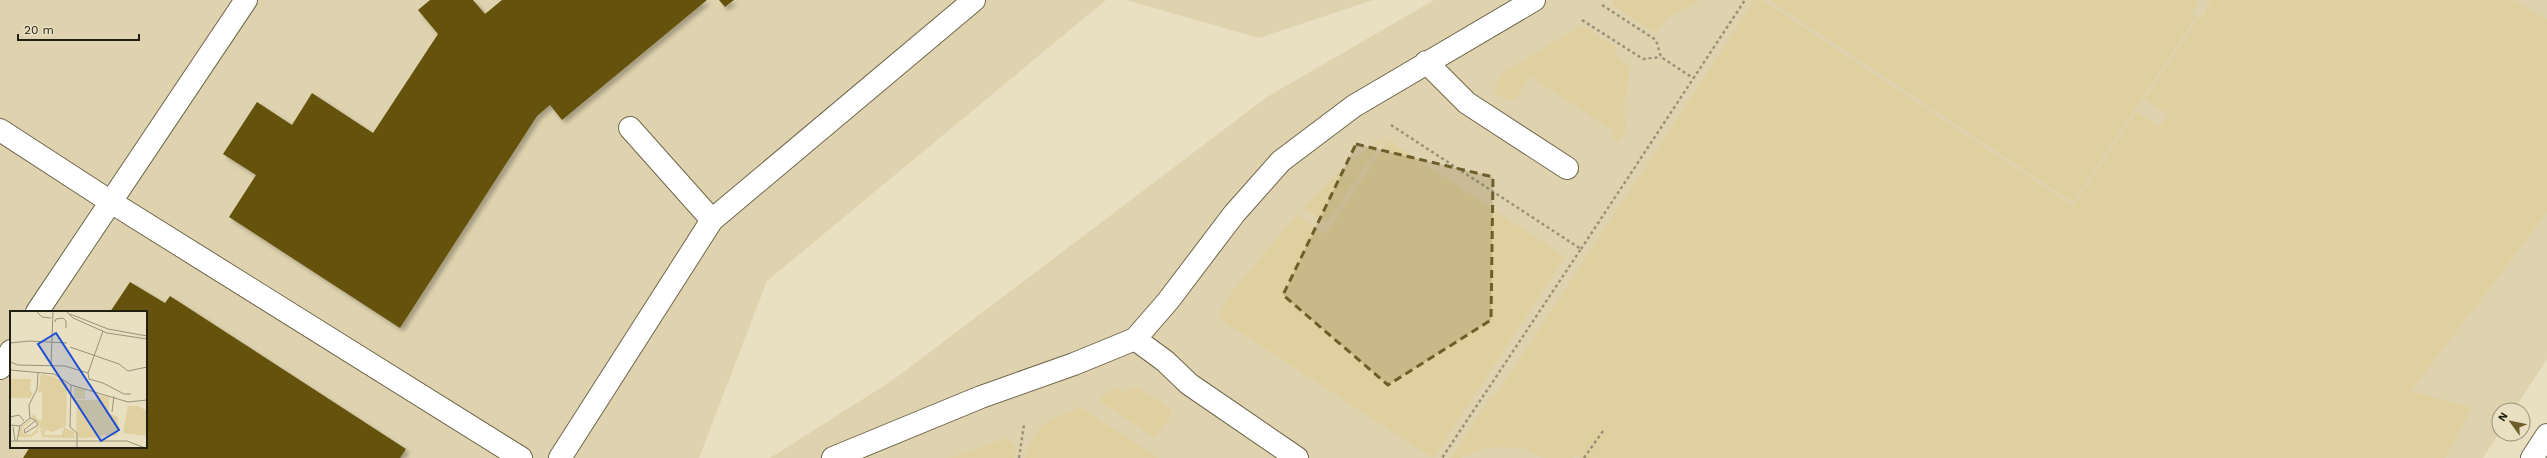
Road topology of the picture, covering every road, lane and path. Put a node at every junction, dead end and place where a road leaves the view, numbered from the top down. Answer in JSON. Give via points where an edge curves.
{"nodes":[{"id":1,"x":246,"y":0,"type":"edge"},
{"id":2,"x":974,"y":0,"type":"edge"},
{"id":3,"x":1534,"y":0,"type":"edge"},
{"id":4,"x":1745,"y":0,"type":"edge"},
{"id":5,"x":1602,"y":5,"type":"dead end"},
{"id":6,"x":1582,"y":20,"type":"dead end"},
{"id":7,"x":1661,"y":57,"type":"junction"},
{"id":8,"x":1426,"y":62,"type":"junction"},
{"id":9,"x":1694,"y":78,"type":"junction"},
{"id":10,"x":1391,"y":125,"type":"dead end"},
{"id":11,"x":630,"y":128,"type":"dead end"},
{"id":12,"x":0,"y":130,"type":"edge"},
{"id":13,"x":1567,"y":168,"type":"dead end"},
{"id":14,"x":111,"y":202,"type":"junction"},
{"id":15,"x":712,"y":220,"type":"junction"},
{"id":16,"x":1581,"y":249,"type":"junction"},
{"id":17,"x":38,"y":311,"type":"edge"},
{"id":18,"x":1135,"y":339,"type":"junction"},
{"id":19,"x":10,"y":353,"type":"edge"},
{"id":20,"x":0,"y":368,"type":"edge"},
{"id":21,"x":1024,"y":425,"type":"dead end"},
{"id":22,"x":1603,"y":431,"type":"dead end"},
{"id":23,"x":2547,"y":435,"type":"edge"},
{"id":24,"x":521,"y":458,"type":"edge"},
{"id":25,"x":560,"y":458,"type":"edge"},
{"id":26,"x":833,"y":458,"type":"edge"},
{"id":27,"x":1019,"y":458,"type":"edge"},
{"id":28,"x":1297,"y":458,"type":"edge"},
{"id":29,"x":1442,"y":458,"type":"edge"},
{"id":30,"x":1584,"y":458,"type":"edge"},
{"id":31,"x":2532,"y":458,"type":"edge"}],
"edges":[{"from":1,"to":14,"type":"street"},
{"from":2,"to":15,"type":"street"},
{"from":3,"to":8,"type":"street"},
{"from":4,"to":9,"type":"path"},
{"from":5,"to":7,"type":"path","via":[[1656,40]]},
{"from":6,"to":7,"type":"path","via":[[1643,60]]},
{"from":7,"to":9,"type":"path"},
{"from":8,"to":13,"type":"street","via":[[1467,103]]},
{"from":8,"to":18,"type":"street","via":[[1354,106],[1281,161],[1234,214],[1168,301]]},
{"from":9,"to":16,"type":"path"},
{"from":10,"to":16,"type":"path"},
{"from":11,"to":15,"type":"street"},
{"from":12,"to":14,"type":"street"},
{"from":14,"to":17,"type":"street"},
{"from":14,"to":24,"type":"street"},
{"from":15,"to":25,"type":"street"},
{"from":16,"to":29,"type":"path"},
{"from":18,"to":26,"type":"street","via":[[1074,364],[980,397]]},
{"from":18,"to":28,"type":"street","via":[[1190,384]]},
{"from":19,"to":20,"type":"street"},
{"from":21,"to":27,"type":"path"},
{"from":22,"to":30,"type":"path"},
{"from":23,"to":31,"type":"street"}]}
